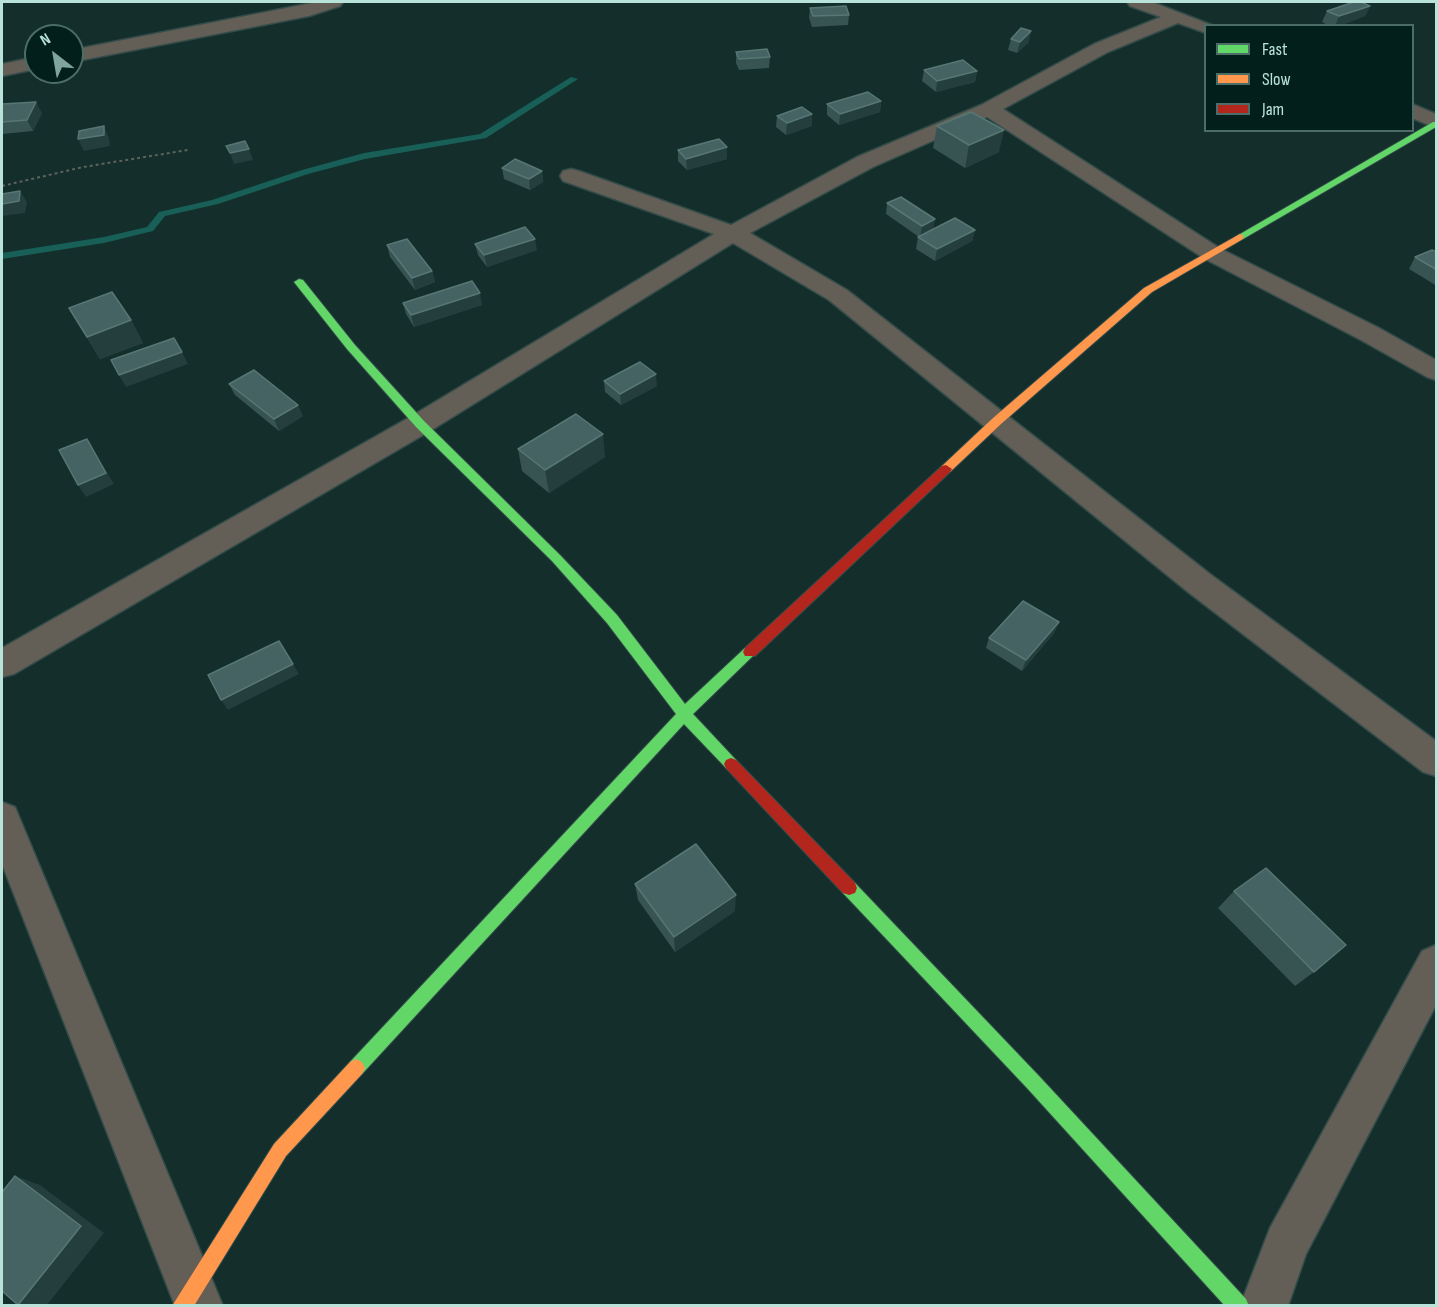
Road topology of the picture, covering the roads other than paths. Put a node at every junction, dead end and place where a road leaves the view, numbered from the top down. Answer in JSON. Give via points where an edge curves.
{"nodes":[{"id":1,"x":334,"y":2,"type":"edge"},
{"id":2,"x":1136,"y":2,"type":"edge"},
{"id":3,"x":1177,"y":17,"type":"junction"},
{"id":4,"x":1204,"y":26,"type":"edge"},
{"id":5,"x":84,"y":54,"type":"edge"},
{"id":6,"x":24,"y":65,"type":"edge"},
{"id":7,"x":2,"y":70,"type":"edge"},
{"id":8,"x":988,"y":109,"type":"junction"},
{"id":9,"x":1414,"y":111,"type":"edge"},
{"id":10,"x":1437,"y":123,"type":"edge"},
{"id":11,"x":572,"y":176,"type":"dead end"},
{"id":12,"x":733,"y":233,"type":"junction"},
{"id":13,"x":1213,"y":254,"type":"junction"},
{"id":14,"x":299,"y":282,"type":"dead end"},
{"id":15,"x":1437,"y":371,"type":"edge"},
{"id":16,"x":997,"y":421,"type":"junction"},
{"id":17,"x":420,"y":424,"type":"junction"},
{"id":18,"x":2,"y":663,"type":"edge"},
{"id":19,"x":684,"y":714,"type":"junction"},
{"id":20,"x":1437,"y":761,"type":"edge"},
{"id":21,"x":2,"y":819,"type":"edge"},
{"id":22,"x":1437,"y":964,"type":"edge"},
{"id":23,"x":192,"y":1301,"type":"edge"},
{"id":24,"x":1239,"y":1305,"type":"edge"},
{"id":25,"x":1264,"y":1305,"type":"edge"}],
"edges":[{"from":1,"to":5,"type":"street"},
{"from":2,"to":3,"type":"street"},
{"from":3,"to":4,"type":"street"},
{"from":3,"to":8,"type":"street","via":[[1101,48]]},
{"from":6,"to":7,"type":"street"},
{"from":8,"to":12,"type":"street","via":[[865,162]]},
{"from":8,"to":13,"type":"street"},
{"from":9,"to":10,"type":"street"},
{"from":10,"to":13,"type":"street"},
{"from":11,"to":12,"type":"street"},
{"from":12,"to":16,"type":"street","via":[[838,296]]},
{"from":12,"to":17,"type":"street"},
{"from":13,"to":15,"type":"street"},
{"from":13,"to":16,"type":"street","via":[[1148,290]]},
{"from":14,"to":17,"type":"street"},
{"from":16,"to":19,"type":"street"},
{"from":16,"to":20,"type":"street","via":[[1199,583]]},
{"from":17,"to":18,"type":"street"},
{"from":17,"to":19,"type":"street","via":[[596,601]]},
{"from":19,"to":23,"type":"street","via":[[280,1150]]},
{"from":19,"to":24,"type":"street","via":[[1034,1082]]},
{"from":21,"to":23,"type":"street"},
{"from":22,"to":25,"type":"street","via":[[1286,1244]]}]}
